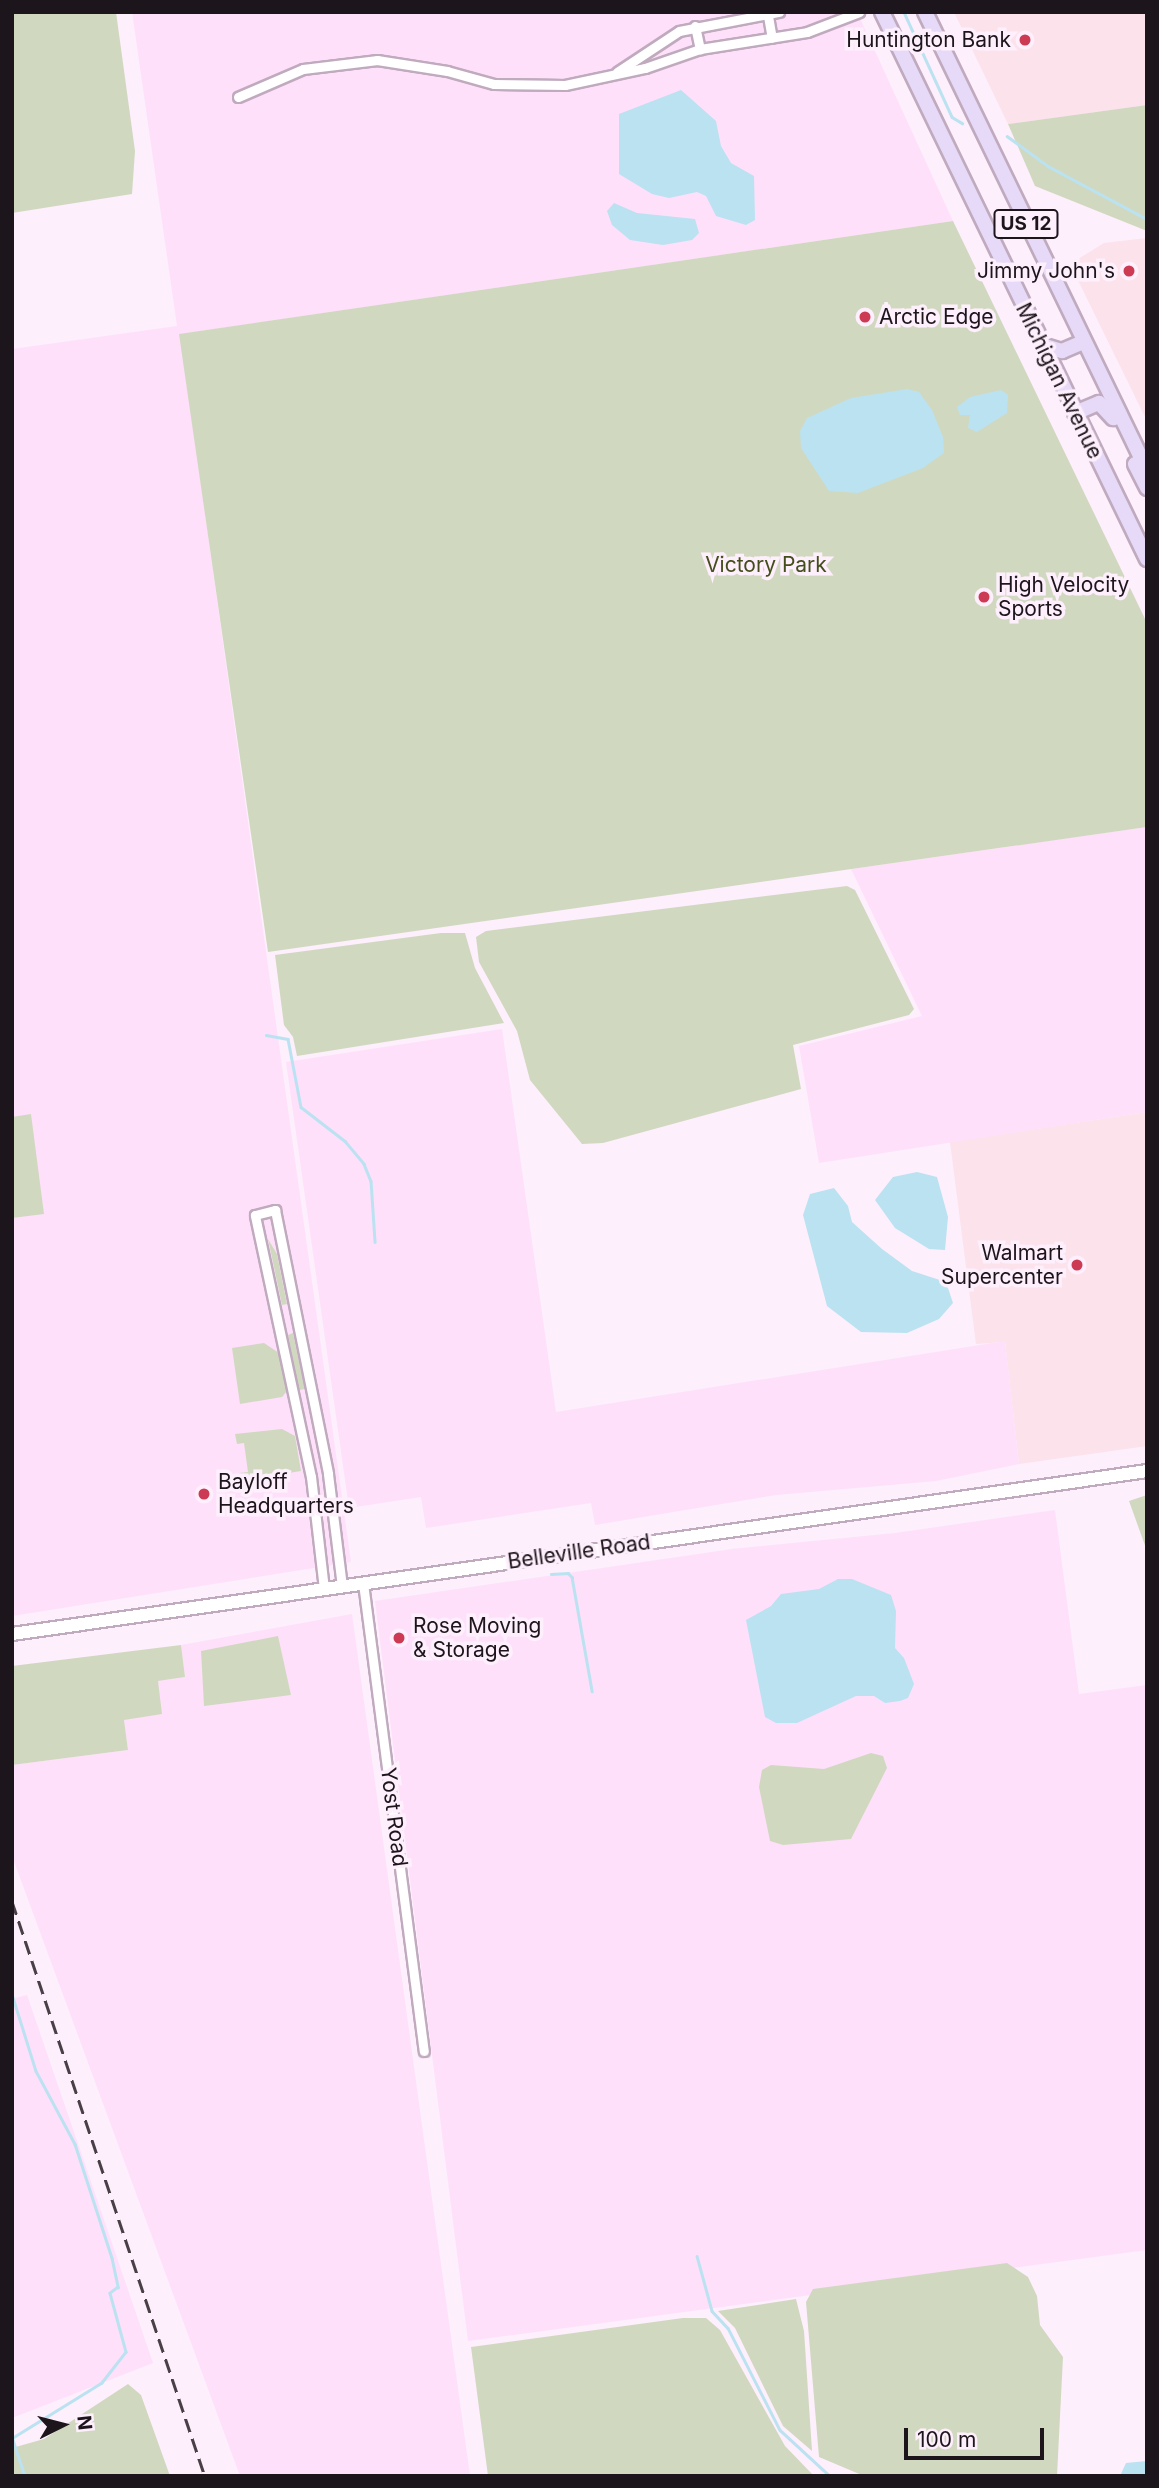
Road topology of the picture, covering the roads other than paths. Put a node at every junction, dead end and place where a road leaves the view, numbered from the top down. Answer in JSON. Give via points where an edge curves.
{"nodes":[{"id":1,"x":779,"y":12,"type":"edge"},
{"id":2,"x":859,"y":12,"type":"edge"},
{"id":3,"x":882,"y":12,"type":"edge"},
{"id":4,"x":925,"y":12,"type":"edge"},
{"id":5,"x":768,"y":16,"type":"junction"},
{"id":6,"x":695,"y":26,"type":"junction"},
{"id":7,"x":772,"y":38,"type":"junction"},
{"id":8,"x":700,"y":49,"type":"junction"},
{"id":9,"x":615,"y":73,"type":"junction"},
{"id":10,"x":238,"y":97,"type":"dead end"},
{"id":11,"x":1083,"y":342,"type":"junction"},
{"id":12,"x":1042,"y":345,"type":"junction"},
{"id":13,"x":1075,"y":413,"type":"junction"},
{"id":14,"x":1147,"y":470,"type":"edge"},
{"id":15,"x":1147,"y":488,"type":"edge"},
{"id":16,"x":1147,"y":559,"type":"edge"},
{"id":17,"x":297,"y":1322,"type":"junction"},
{"id":18,"x":279,"y":1326,"type":"junction"},
{"id":19,"x":314,"y":1409,"type":"junction"},
{"id":20,"x":297,"y":1412,"type":"junction"},
{"id":21,"x":1147,"y":1471,"type":"edge"},
{"id":22,"x":328,"y":1474,"type":"junction"},
{"id":23,"x":311,"y":1477,"type":"junction"},
{"id":24,"x":363,"y":1583,"type":"junction"},
{"id":25,"x":342,"y":1587,"type":"junction"},
{"id":26,"x":324,"y":1589,"type":"junction"},
{"id":27,"x":12,"y":1634,"type":"edge"},
{"id":28,"x":424,"y":2051,"type":"dead end"}],
"edges":[{"from":1,"to":5,"type":"street"},
{"from":2,"to":7,"type":"street","via":[[826,27]]},
{"from":3,"to":12,"type":"main road","name":"Michigan Avenue","number":"US 12"},
{"from":4,"to":11,"type":"main road","name":"Michigan Avenue","number":"US 12"},
{"from":5,"to":6,"type":"street"},
{"from":5,"to":7,"type":"street"},
{"from":6,"to":8,"type":"street"},
{"from":6,"to":9,"type":"street","via":[[668,36]]},
{"from":7,"to":8,"type":"street"},
{"from":8,"to":9,"type":"street"},
{"from":9,"to":10,"type":"street","via":[[565,85],[516,86],[377,60],[303,69]]},
{"from":11,"to":12,"type":"main road","via":[[1062,351]]},
{"from":11,"to":14,"type":"main road","name":"Michigan Avenue","number":"US 12"},
{"from":12,"to":13,"type":"main road","name":"Michigan Avenue","number":"US 12"},
{"from":13,"to":15,"type":"main road","via":[[1089,403],[1103,404]]},
{"from":13,"to":16,"type":"main road","name":"Michigan Avenue","number":"US 12"},
{"from":17,"to":18,"type":"street"},
{"from":17,"to":18,"type":"street","via":[[275,1210],[255,1215]]},
{"from":17,"to":19,"type":"street"},
{"from":18,"to":20,"type":"street"},
{"from":19,"to":20,"type":"street"},
{"from":19,"to":22,"type":"street"},
{"from":20,"to":23,"type":"street"},
{"from":21,"to":24,"type":"main road","name":"Belleville Road"},
{"from":22,"to":23,"type":"street"},
{"from":22,"to":25,"type":"street"},
{"from":23,"to":26,"type":"street"},
{"from":24,"to":25,"type":"main road","name":"Belleville Road"},
{"from":24,"to":28,"type":"street","name":"Yost Road"},
{"from":25,"to":26,"type":"main road","name":"Belleville Road"},
{"from":26,"to":27,"type":"main road","name":"Belleville Road"}]}
